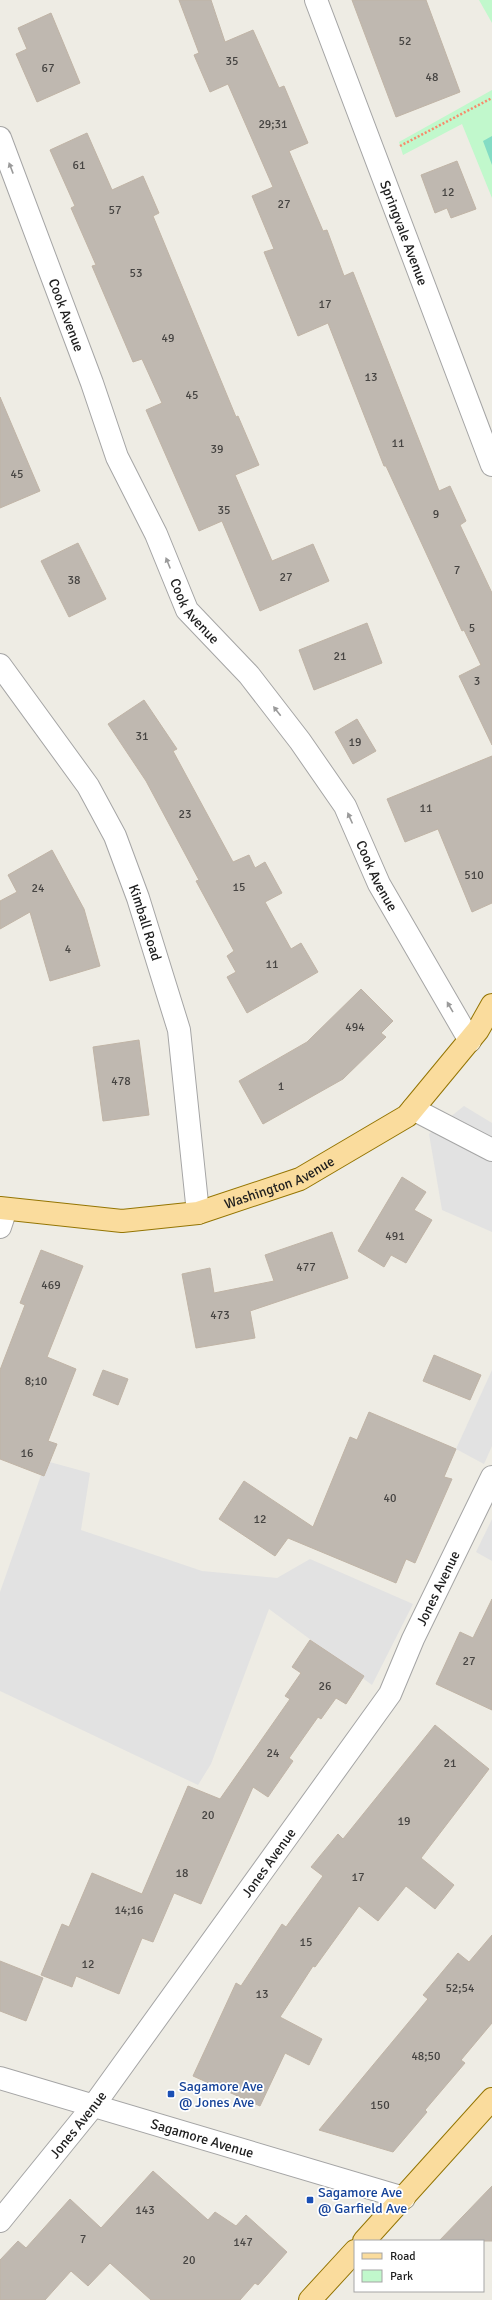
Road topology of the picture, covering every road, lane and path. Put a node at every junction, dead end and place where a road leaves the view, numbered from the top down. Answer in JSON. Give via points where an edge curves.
{"nodes":[{"id":1,"x":316,"y":0,"type":"edge"},
{"id":2,"x":492,"y":98,"type":"edge"},
{"id":3,"x":0,"y":138,"type":"edge"},
{"id":4,"x":396,"y":149,"type":"dead end"},
{"id":5,"x":492,"y":465,"type":"edge"},
{"id":6,"x":0,"y":665,"type":"edge"},
{"id":7,"x":492,"y":1005,"type":"edge"},
{"id":8,"x":470,"y":1041,"type":"junction"},
{"id":9,"x":413,"y":1109,"type":"junction"},
{"id":10,"x":492,"y":1150,"type":"edge"},
{"id":11,"x":198,"y":1213,"type":"junction"},
{"id":12,"x":2,"y":1215,"type":"edge"},
{"id":13,"x":492,"y":1477,"type":"edge"},
{"id":14,"x":0,"y":2078,"type":"edge"},
{"id":15,"x":492,"y":2099,"type":"edge"},
{"id":16,"x":94,"y":2105,"type":"junction"},
{"id":17,"x":404,"y":2198,"type":"junction"},
{"id":18,"x":0,"y":2221,"type":"edge"},
{"id":19,"x":365,"y":2240,"type":"edge"},
{"id":20,"x":354,"y":2252,"type":"edge"},
{"id":21,"x":310,"y":2300,"type":"edge"}],
"edges":[{"from":1,"to":5,"type":"street","name":"Springvale Avenue"},
{"from":2,"to":4,"type":"path"},
{"from":8,"to":3,"type":"street","name":"Cook Avenue","one_way":true,"via":[[379,884],[345,806],[300,741],[249,675],[187,610],[156,534],[117,457],[90,376]]},
{"from":6,"to":11,"type":"street","name":"Kimball Road","via":[[88,786],[115,836],[138,898],[179,1030]]},
{"from":7,"to":8,"type":"main road","name":"Washington Avenue"},
{"from":8,"to":9,"type":"main road","name":"Washington Avenue"},
{"from":9,"to":10,"type":"street"},
{"from":9,"to":11,"type":"main road","name":"Washington Avenue","via":[[407,1116],[300,1179]]},
{"from":11,"to":12,"type":"main road","name":"Washington Avenue","via":[[122,1221]]},
{"from":13,"to":16,"type":"street","name":"Jones Avenue","via":[[413,1639],[390,1694]]},
{"from":14,"to":16,"type":"street","name":"Sagamore Avenue"},
{"from":15,"to":17,"type":"main road"},
{"from":16,"to":17,"type":"street","name":"Sagamore Avenue"},
{"from":16,"to":18,"type":"street","name":"Jones Avenue"},
{"from":17,"to":19,"type":"main road"},
{"from":20,"to":21,"type":"main road"}]}
